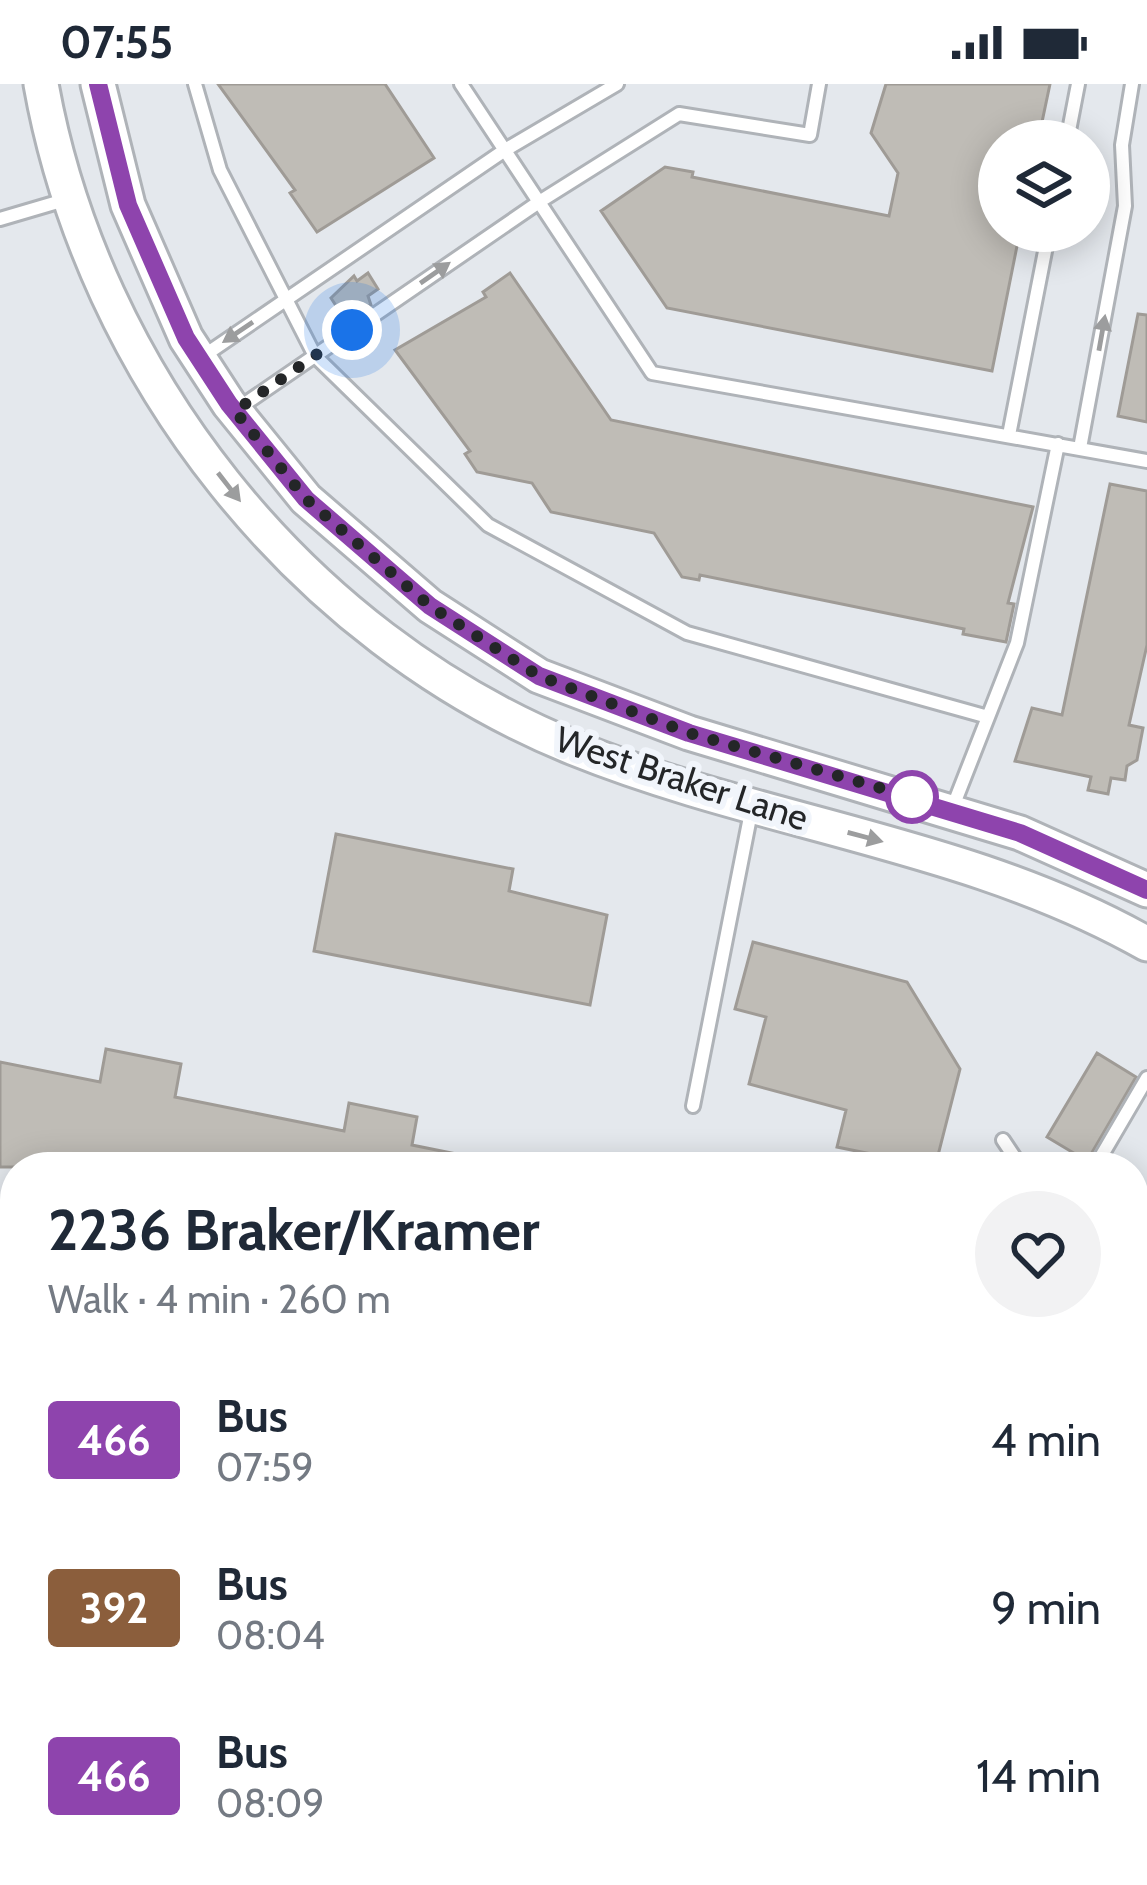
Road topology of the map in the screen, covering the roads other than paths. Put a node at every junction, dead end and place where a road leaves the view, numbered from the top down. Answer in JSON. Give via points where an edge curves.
{"nodes":[{"id":1,"x":41,"y":84,"type":"edge"},
{"id":2,"x":98,"y":84,"type":"edge"},
{"id":3,"x":195,"y":84,"type":"edge"},
{"id":4,"x":461,"y":84,"type":"edge"},
{"id":5,"x":616,"y":84,"type":"edge"},
{"id":6,"x":819,"y":84,"type":"edge"},
{"id":7,"x":1078,"y":84,"type":"edge"},
{"id":8,"x":1132,"y":84,"type":"edge"},
{"id":9,"x":1071,"y":120,"type":"edge"},
{"id":10,"x":505,"y":150,"type":"junction"},
{"id":11,"x":69,"y":199,"type":"junction"},
{"id":12,"x":539,"y":202,"type":"junction"},
{"id":13,"x":0,"y":219,"type":"edge"},
{"id":14,"x":1045,"y":252,"type":"edge"},
{"id":15,"x":283,"y":302,"type":"junction"},
{"id":16,"x":315,"y":356,"type":"junction"},
{"id":17,"x":200,"y":358,"type":"junction"},
{"id":18,"x":160,"y":392,"type":"junction"},
{"id":19,"x":235,"y":411,"type":"junction"},
{"id":20,"x":1009,"y":435,"type":"junction"},
{"id":21,"x":195,"y":443,"type":"junction"},
{"id":22,"x":1058,"y":444,"type":"junction"},
{"id":23,"x":1080,"y":448,"type":"junction"},
{"id":24,"x":1147,"y":461,"type":"edge"},
{"id":25,"x":988,"y":717,"type":"junction"},
{"id":26,"x":760,"y":754,"type":"junction"},
{"id":27,"x":752,"y":806,"type":"junction"},
{"id":28,"x":952,"y":810,"type":"junction"},
{"id":29,"x":1147,"y":890,"type":"edge"},
{"id":30,"x":1147,"y":944,"type":"edge"},
{"id":31,"x":1147,"y":1078,"type":"edge"},
{"id":32,"x":693,"y":1106,"type":"dead end"},
{"id":33,"x":1003,"y":1140,"type":"dead end"},
{"id":34,"x":1011,"y":1152,"type":"edge"},
{"id":35,"x":1104,"y":1152,"type":"edge"}],
"edges":[{"from":1,"to":11,"type":"main road","name":"West Braker Lane"},
{"from":2,"to":17,"type":"main road","name":"West Braker Lane","via":[[128,205]]},
{"from":3,"to":15,"type":"lane","via":[[220,170]]},
{"from":4,"to":10,"type":"lane"},
{"from":5,"to":10,"type":"lane"},
{"from":6,"to":12,"type":"lane","via":[[809,136],[679,114]]},
{"from":7,"to":9,"type":"lane"},
{"from":23,"to":8,"type":"lane","one_way":true,"via":[[1125,206]]},
{"from":10,"to":12,"type":"lane"},
{"from":10,"to":15,"type":"lane"},
{"from":11,"to":13,"type":"lane"},
{"from":11,"to":18,"type":"main road","name":"West Braker Lane","via":[[97,273]]},
{"from":16,"to":12,"type":"lane","one_way":true},
{"from":12,"to":20,"type":"lane","via":[[652,373]]},
{"from":14,"to":20,"type":"lane"},
{"from":15,"to":16,"type":"lane"},
{"from":15,"to":17,"type":"lane","one_way":true},
{"from":16,"to":19,"type":"lane"},
{"from":16,"to":25,"type":"lane","via":[[488,525],[687,633]]},
{"from":17,"to":18,"type":"main road"},
{"from":17,"to":19,"type":"main road","name":"West Braker Lane"},
{"from":18,"to":21,"type":"main road","name":"West Braker Lane"},
{"from":19,"to":21,"type":"main road"},
{"from":19,"to":26,"type":"main road","name":"West Braker Lane","via":[[306,499],[430,606],[539,676]]},
{"from":20,"to":22,"type":"lane"},
{"from":21,"to":27,"type":"main road","name":"West Braker Lane","one_way":true,"via":[[332,600],[448,683],[573,748]]},
{"from":22,"to":23,"type":"lane"},
{"from":22,"to":25,"type":"lane","via":[[1018,643]]},
{"from":23,"to":24,"type":"lane"},
{"from":25,"to":28,"type":"lane"},
{"from":26,"to":27,"type":"main road"},
{"from":26,"to":28,"type":"main road","name":"West Braker Lane"},
{"from":27,"to":30,"type":"main road","name":"West Braker Lane","one_way":true,"via":[[974,867]]},
{"from":27,"to":32,"type":"lane"},
{"from":28,"to":29,"type":"main road","name":"West Braker Lane"},
{"from":31,"to":35,"type":"lane"},
{"from":33,"to":34,"type":"lane"}]}
